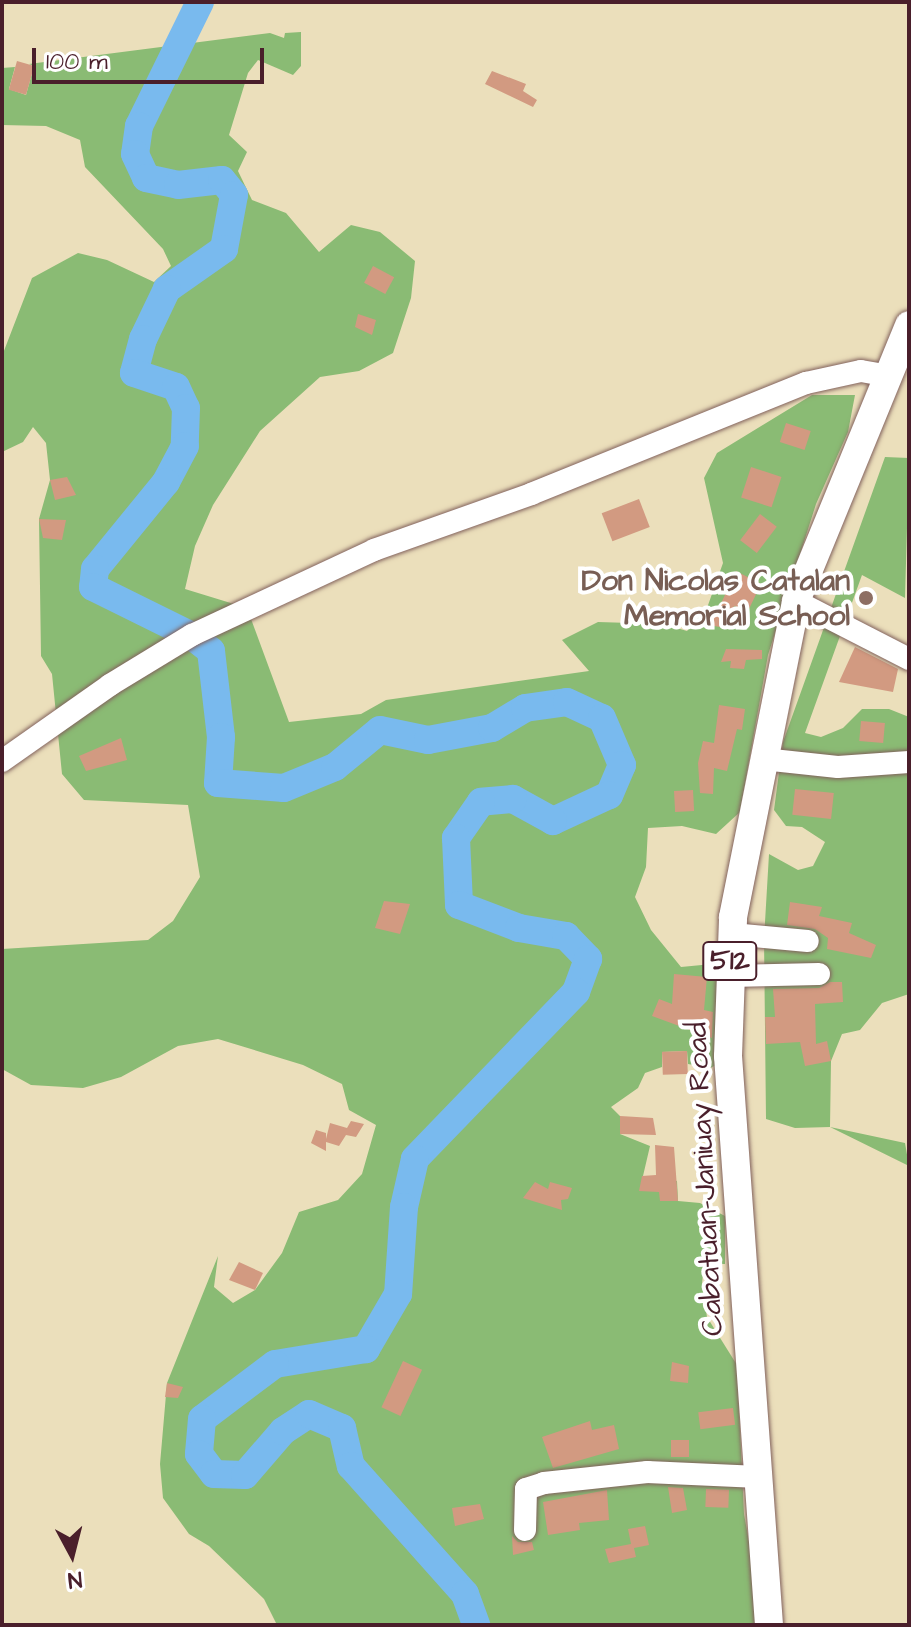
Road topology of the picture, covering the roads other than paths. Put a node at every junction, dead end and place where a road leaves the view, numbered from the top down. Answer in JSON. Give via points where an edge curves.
{"nodes":[{"id":1,"x":909,"y":325,"type":"edge"},
{"id":2,"x":889,"y":376,"type":"junction"},
{"id":3,"x":796,"y":601,"type":"junction"},
{"id":4,"x":909,"y":659,"type":"edge"},
{"id":5,"x":763,"y":759,"type":"junction"},
{"id":6,"x":2,"y":761,"type":"edge"},
{"id":7,"x":909,"y":762,"type":"edge"},
{"id":8,"x":732,"y":934,"type":"junction"},
{"id":9,"x":808,"y":941,"type":"dead end"},
{"id":10,"x":819,"y":974,"type":"dead end"},
{"id":11,"x":730,"y":976,"type":"junction"},
{"id":12,"x":759,"y":1477,"type":"junction"},
{"id":13,"x":525,"y":1530,"type":"dead end"},
{"id":14,"x":769,"y":1625,"type":"edge"}],
"edges":[{"from":1,"to":2,"type":"main road","name":"Cabatuan-Janiuay Road","number":"512"},
{"from":2,"to":3,"type":"main road","name":"Cabatuan-Janiuay Road","number":"512"},
{"from":2,"to":6,"type":"street","via":[[861,371],[806,383],[531,494],[408,535],[192,635]]},
{"from":3,"to":4,"type":"street"},
{"from":3,"to":5,"type":"main road","name":"Cabatuan-Janiuay Road","number":"512"},
{"from":5,"to":7,"type":"street","via":[[838,767]]},
{"from":5,"to":8,"type":"main road","name":"Cabatuan-Janiuay Road","number":"512"},
{"from":8,"to":9,"type":"street"},
{"from":8,"to":11,"type":"main road","name":"Cabatuan-Janiuay Road","number":"512"},
{"from":10,"to":11,"type":"street"},
{"from":11,"to":12,"type":"main road","name":"Cabatuan-Janiuay Road","number":"512","via":[[728,1056]]},
{"from":12,"to":13,"type":"street","via":[[647,1472],[544,1483],[526,1489]]},
{"from":12,"to":14,"type":"main road","name":"Cabatuan-Janiuay Road","number":"512"}]}
